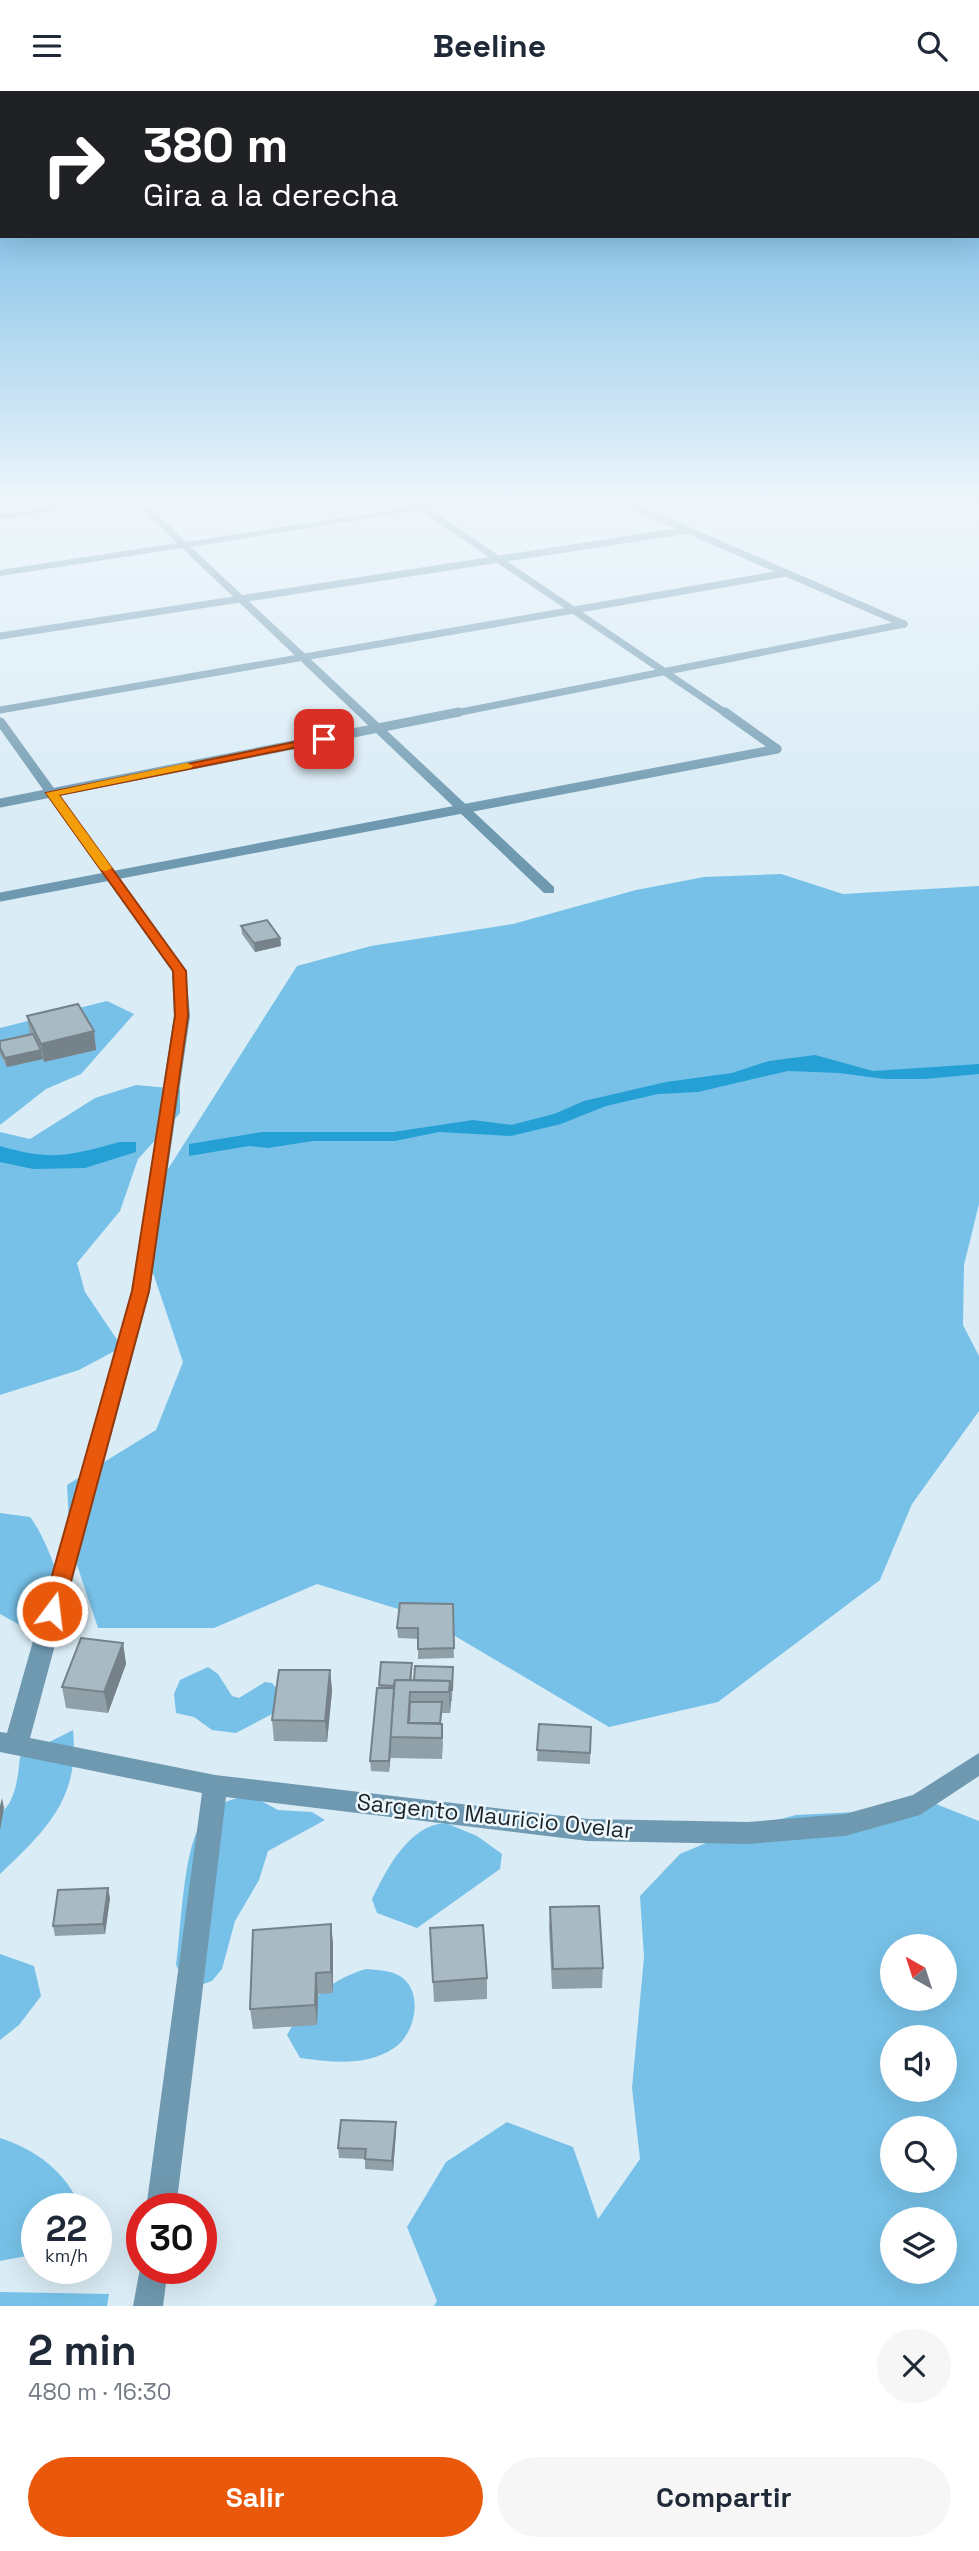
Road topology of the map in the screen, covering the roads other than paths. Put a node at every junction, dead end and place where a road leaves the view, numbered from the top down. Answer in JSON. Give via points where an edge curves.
{"nodes":[{"id":1,"x":180,"y":608,"type":"edge"},
{"id":2,"x":251,"y":608,"type":"edge"},
{"id":3,"x":584,"y":608,"type":"edge"},
{"id":4,"x":868,"y":608,"type":"edge"},
{"id":5,"x":575,"y":610,"type":"junction"},
{"id":6,"x":0,"y":636,"type":"edge"},
{"id":7,"x":303,"y":657,"type":"junction"},
{"id":8,"x":667,"y":671,"type":"junction"},
{"id":9,"x":0,"y":710,"type":"edge"},
{"id":10,"x":0,"y":721,"type":"edge"},
{"id":11,"x":378,"y":728,"type":"junction"},
{"id":12,"x":52,"y":793,"type":"junction"},
{"id":13,"x":0,"y":803,"type":"edge"},
{"id":14,"x":464,"y":809,"type":"junction"},
{"id":15,"x":112,"y":876,"type":"junction"},
{"id":16,"x":549,"y":890,"type":"dead end"},
{"id":17,"x":0,"y":897,"type":"edge"},
{"id":18,"x":8,"y":1743,"type":"edge"},
{"id":19,"x":979,"y":1763,"type":"edge"},
{"id":20,"x":215,"y":1784,"type":"junction"},
{"id":21,"x":163,"y":2193,"type":"edge"},
{"id":22,"x":151,"y":2284,"type":"edge"},
{"id":23,"x":148,"y":2306,"type":"edge"}],
"edges":[{"from":1,"to":6,"type":"lane"},
{"from":2,"to":7,"type":"street"},
{"from":3,"to":5,"type":"lane"},
{"from":4,"to":8,"type":"lane","via":[[904,624]]},
{"from":5,"to":7,"type":"lane"},
{"from":5,"to":8,"type":"lane"},
{"from":7,"to":9,"type":"lane"},
{"from":7,"to":11,"type":"street"},
{"from":8,"to":11,"type":"lane"},
{"from":8,"to":14,"type":"lane","via":[[777,749]]},
{"from":10,"to":12,"type":"street"},
{"from":11,"to":12,"type":"lane"},
{"from":11,"to":14,"type":"street"},
{"from":12,"to":13,"type":"lane"},
{"from":12,"to":15,"type":"street"},
{"from":14,"to":15,"type":"lane"},
{"from":14,"to":16,"type":"street"},
{"from":15,"to":17,"type":"lane"},
{"from":15,"to":18,"type":"street","via":[[179,971],[181,1016],[141,1291]]},
{"from":18,"to":20,"type":"street","name":"Sargento Mauricio Ovelar"},
{"from":19,"to":20,"type":"street","name":"Sargento Mauricio Ovelar","via":[[920,1804],[845,1825],[748,1833],[588,1830]]},
{"from":20,"to":21,"type":"street"},
{"from":22,"to":23,"type":"street"}]}
